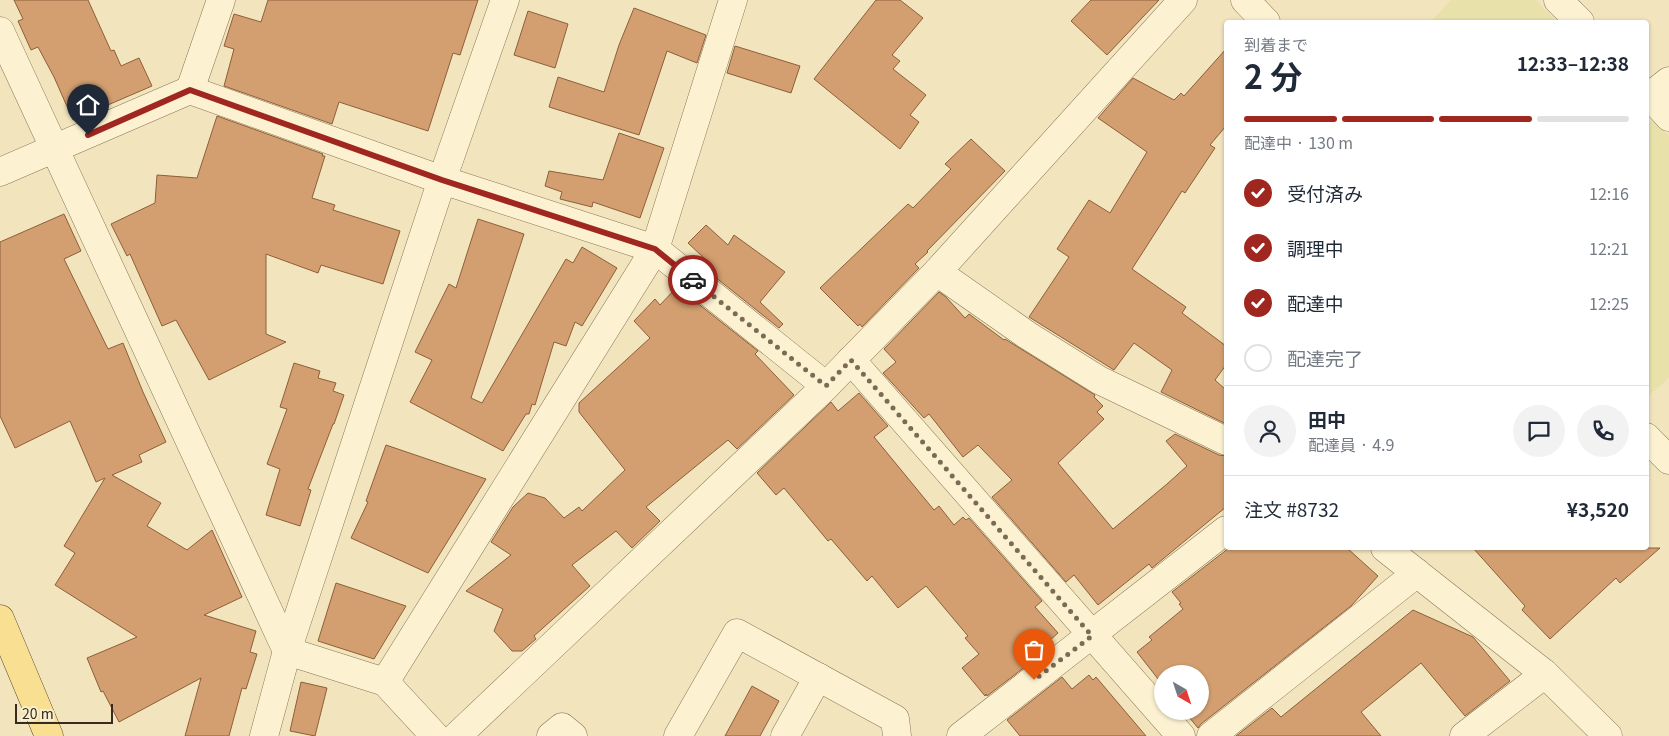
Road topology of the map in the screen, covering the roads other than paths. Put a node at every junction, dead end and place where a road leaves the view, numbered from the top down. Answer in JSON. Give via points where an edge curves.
{"nodes":[{"id":1,"x":221,"y":0,"type":"edge"},
{"id":2,"x":505,"y":0,"type":"edge"},
{"id":3,"x":733,"y":0,"type":"edge"},
{"id":4,"x":1183,"y":0,"type":"edge"},
{"id":5,"x":1245,"y":0,"type":"edge"},
{"id":6,"x":1558,"y":0,"type":"edge"},
{"id":7,"x":1264,"y":20,"type":"edge"},
{"id":8,"x":1578,"y":20,"type":"edge"},
{"id":9,"x":0,"y":31,"type":"edge"},
{"id":10,"x":190,"y":90,"type":"junction"},
{"id":11,"x":1653,"y":92,"type":"edge"},
{"id":12,"x":1669,"y":117,"type":"edge"},
{"id":13,"x":54,"y":150,"type":"junction"},
{"id":14,"x":0,"y":172,"type":"edge"},
{"id":15,"x":442,"y":180,"type":"junction"},
{"id":16,"x":655,"y":249,"type":"junction"},
{"id":17,"x":937,"y":272,"type":"junction"},
{"id":18,"x":851,"y":360,"type":"junction"},
{"id":19,"x":826,"y":386,"type":"junction"},
{"id":20,"x":1224,"y":440,"type":"edge"},
{"id":21,"x":1649,"y":440,"type":"edge"},
{"id":22,"x":1669,"y":460,"type":"edge"},
{"id":23,"x":1224,"y":532,"type":"edge"},
{"id":24,"x":1388,"y":550,"type":"edge"},
{"id":25,"x":1417,"y":573,"type":"junction"},
{"id":26,"x":0,"y":619,"type":"edge"},
{"id":27,"x":1092,"y":636,"type":"junction"},
{"id":28,"x":288,"y":651,"type":"junction"},
{"id":29,"x":1545,"y":674,"type":"junction"},
{"id":30,"x":818,"y":677,"type":"junction"},
{"id":31,"x":386,"y":682,"type":"junction"},
{"id":32,"x":43,"y":734,"type":"edge"},
{"id":33,"x":264,"y":736,"type":"edge"},
{"id":34,"x":435,"y":736,"type":"edge"},
{"id":35,"x":457,"y":736,"type":"edge"},
{"id":36,"x":551,"y":736,"type":"edge"},
{"id":37,"x":573,"y":736,"type":"edge"},
{"id":38,"x":678,"y":736,"type":"edge"},
{"id":39,"x":784,"y":736,"type":"edge"},
{"id":40,"x":897,"y":736,"type":"edge"},
{"id":41,"x":961,"y":736,"type":"edge"},
{"id":42,"x":1181,"y":736,"type":"edge"},
{"id":43,"x":1212,"y":736,"type":"edge"},
{"id":44,"x":1464,"y":736,"type":"edge"},
{"id":45,"x":1608,"y":736,"type":"edge"}],
"edges":[{"from":1,"to":10,"type":"street"},
{"from":2,"to":15,"type":"street"},
{"from":3,"to":16,"type":"street"},
{"from":4,"to":17,"type":"street"},
{"from":5,"to":7,"type":"street"},
{"from":6,"to":8,"type":"street"},
{"from":9,"to":13,"type":"street"},
{"from":10,"to":13,"type":"street"},
{"from":10,"to":15,"type":"street"},
{"from":11,"to":12,"type":"street"},
{"from":13,"to":14,"type":"street"},
{"from":13,"to":28,"type":"street"},
{"from":15,"to":16,"type":"street"},
{"from":15,"to":28,"type":"street"},
{"from":16,"to":19,"type":"street"},
{"from":16,"to":31,"type":"street"},
{"from":17,"to":18,"type":"street"},
{"from":17,"to":20,"type":"street","via":[[1099,380]]},
{"from":18,"to":19,"type":"street"},
{"from":18,"to":27,"type":"street"},
{"from":19,"to":35,"type":"street"},
{"from":21,"to":22,"type":"street"},
{"from":23,"to":27,"type":"street"},
{"from":24,"to":25,"type":"street"},
{"from":25,"to":29,"type":"street"},
{"from":25,"to":43,"type":"street"},
{"from":26,"to":32,"type":"main road"},
{"from":27,"to":41,"type":"street"},
{"from":27,"to":42,"type":"street"},
{"from":28,"to":31,"type":"street"},
{"from":28,"to":33,"type":"street"},
{"from":29,"to":44,"type":"street"},
{"from":29,"to":45,"type":"street"},
{"from":30,"to":38,"type":"street","via":[[737,633]]},
{"from":30,"to":39,"type":"street"},
{"from":30,"to":40,"type":"street","via":[[895,720]]},
{"from":31,"to":34,"type":"street"},
{"from":36,"to":37,"type":"street","via":[[562,727]]}]}
